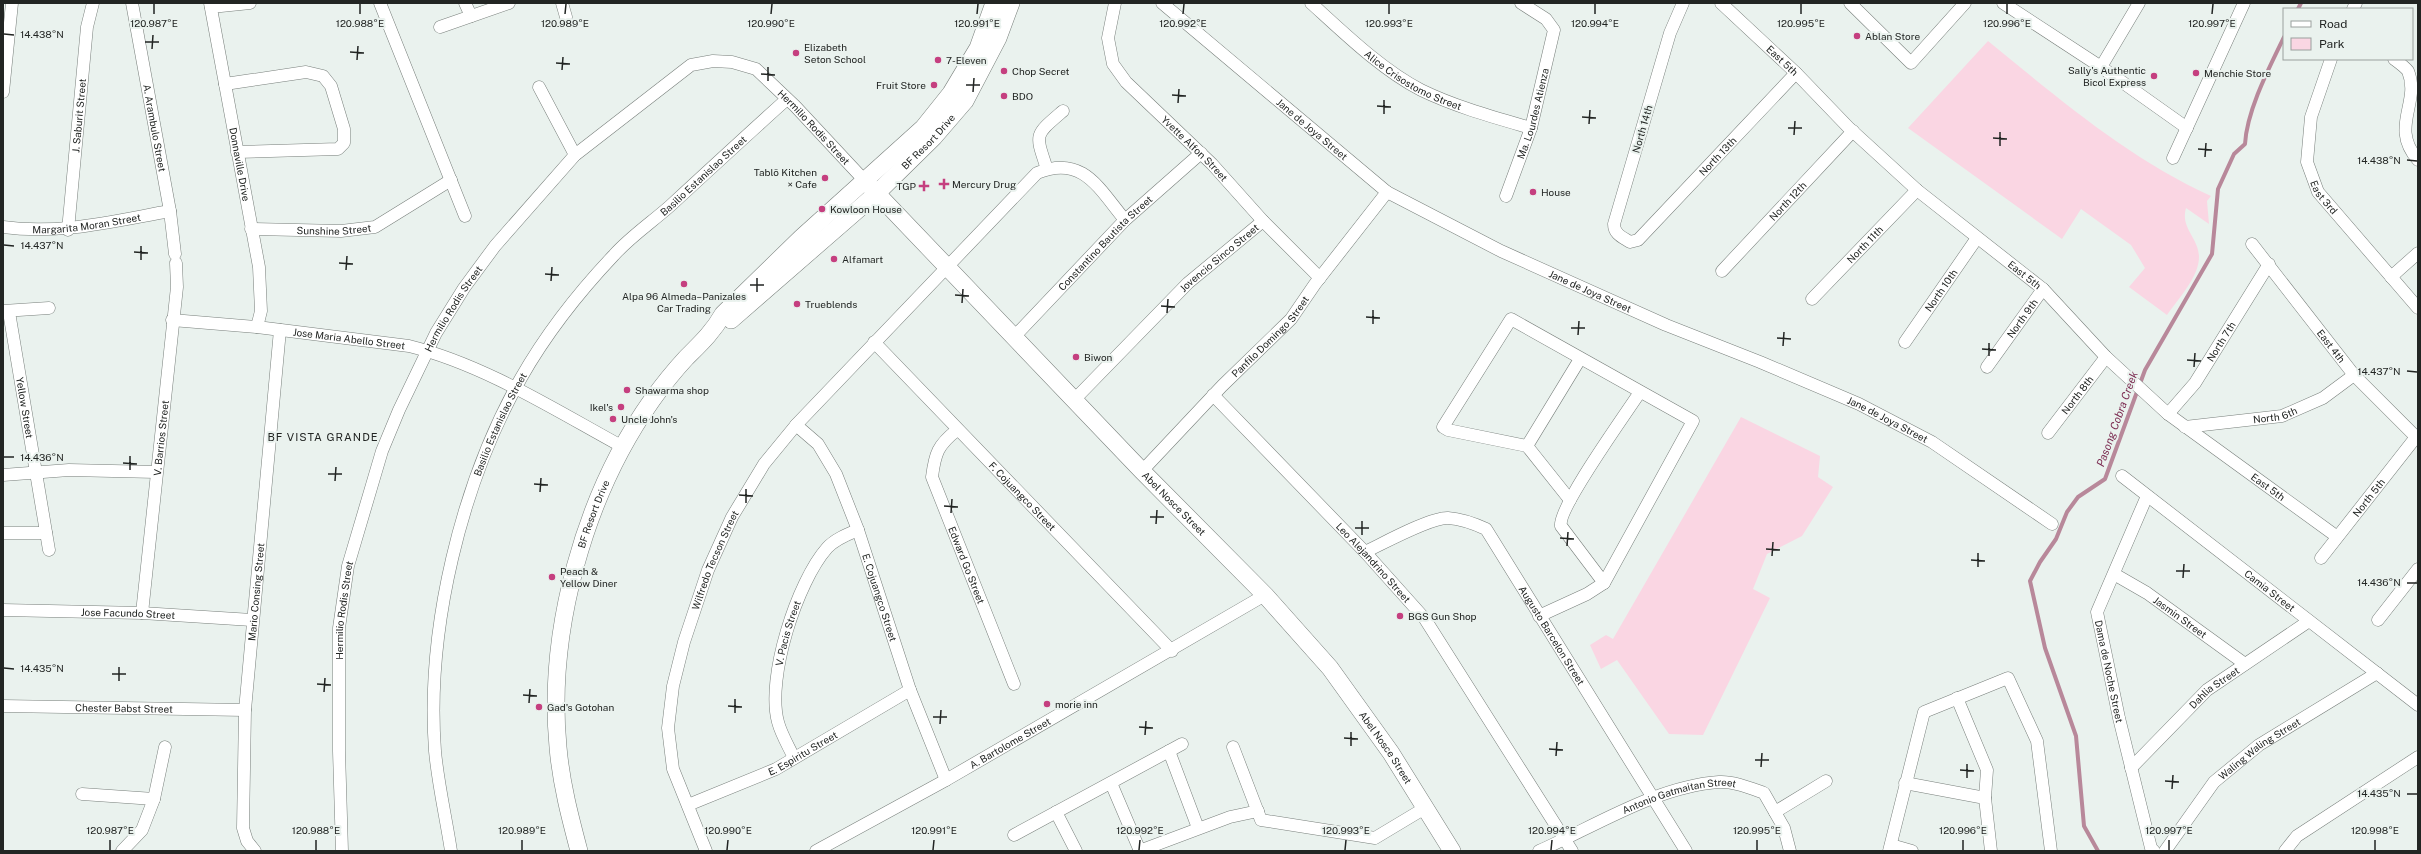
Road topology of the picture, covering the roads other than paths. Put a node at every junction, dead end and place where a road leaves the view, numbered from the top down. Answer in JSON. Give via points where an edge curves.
{"nodes":[{"id":1,"x":12,"y":3,"type":"edge"},
{"id":2,"x":93,"y":3,"type":"edge"},
{"id":3,"x":132,"y":3,"type":"edge"},
{"id":4,"x":250,"y":3,"type":"edge"},
{"id":5,"x":380,"y":3,"type":"edge"},
{"id":6,"x":465,"y":3,"type":"edge"},
{"id":7,"x":509,"y":3,"type":"edge"},
{"id":8,"x":562,"y":3,"type":"edge"},
{"id":9,"x":994,"y":3,"type":"edge"},
{"id":10,"x":1011,"y":3,"type":"edge"},
{"id":11,"x":1114,"y":3,"type":"edge"},
{"id":12,"x":1162,"y":3,"type":"edge"},
{"id":13,"x":1311,"y":3,"type":"edge"},
{"id":14,"x":1521,"y":3,"type":"edge"},
{"id":15,"x":1682,"y":3,"type":"edge"},
{"id":16,"x":1721,"y":3,"type":"edge"},
{"id":17,"x":1850,"y":3,"type":"edge"},
{"id":18,"x":1965,"y":3,"type":"edge"},
{"id":19,"x":2003,"y":3,"type":"edge"},
{"id":20,"x":2139,"y":3,"type":"edge"},
{"id":21,"x":2243,"y":4,"type":"edge"},
{"id":22,"x":210,"y":5,"type":"edge"},
{"id":23,"x":471,"y":16,"type":"junction"},
{"id":24,"x":566,"y":17,"type":"dead end"},
{"id":25,"x":440,"y":27,"type":"dead end"},
{"id":26,"x":2331,"y":60,"type":"edge"},
{"id":27,"x":2395,"y":60,"type":"edge"},
{"id":28,"x":2101,"y":67,"type":"junction"},
{"id":29,"x":1796,"y":73,"type":"junction"},
{"id":30,"x":225,"y":84,"type":"junction"},
{"id":31,"x":539,"y":87,"type":"dead end"},
{"id":32,"x":3,"y":92,"type":"edge"},
{"id":33,"x":787,"y":99,"type":"junction"},
{"id":34,"x":1063,"y":111,"type":"dead end"},
{"id":35,"x":1531,"y":128,"type":"junction"},
{"id":36,"x":2186,"y":128,"type":"junction"},
{"id":37,"x":1853,"y":131,"type":"junction"},
{"id":38,"x":237,"y":152,"type":"junction"},
{"id":39,"x":1201,"y":153,"type":"junction"},
{"id":40,"x":575,"y":155,"type":"junction"},
{"id":41,"x":2173,"y":158,"type":"dead end"},
{"id":42,"x":2418,"y":160,"type":"edge"},
{"id":43,"x":1047,"y":169,"type":"junction"},
{"id":44,"x":451,"y":180,"type":"junction"},
{"id":45,"x":864,"y":180,"type":"junction"},
{"id":46,"x":1917,"y":190,"type":"junction"},
{"id":47,"x":1387,"y":192,"type":"junction"},
{"id":48,"x":877,"y":193,"type":"junction"},
{"id":49,"x":1506,"y":196,"type":"dead end"},
{"id":50,"x":170,"y":212,"type":"junction"},
{"id":51,"x":465,"y":216,"type":"dead end"},
{"id":52,"x":1125,"y":220,"type":"junction"},
{"id":53,"x":1263,"y":221,"type":"junction"},
{"id":54,"x":3,"y":227,"type":"edge"},
{"id":55,"x":68,"y":230,"type":"junction"},
{"id":56,"x":251,"y":230,"type":"junction"},
{"id":57,"x":1977,"y":238,"type":"junction"},
{"id":58,"x":1638,"y":240,"type":"joint"},
{"id":59,"x":2252,"y":244,"type":"dead end"},
{"id":60,"x":2418,"y":253,"type":"edge"},
{"id":61,"x":176,"y":258,"type":"joint"},
{"id":62,"x":2268,"y":264,"type":"junction"},
{"id":63,"x":947,"y":267,"type":"junction"},
{"id":64,"x":1722,"y":271,"type":"dead end"},
{"id":65,"x":2391,"y":276,"type":"junction"},
{"id":66,"x":1320,"y":278,"type":"junction"},
{"id":67,"x":2043,"y":288,"type":"junction"},
{"id":68,"x":1812,"y":299,"type":"dead end"},
{"id":69,"x":49,"y":308,"type":"dead end"},
{"id":70,"x":2418,"y":308,"type":"edge"},
{"id":71,"x":6,"y":311,"type":"edge"},
{"id":72,"x":172,"y":320,"type":"junction"},
{"id":73,"x":257,"y":327,"type":"junction"},
{"id":74,"x":715,"y":328,"type":"junction"},
{"id":75,"x":280,"y":330,"type":"junction"},
{"id":76,"x":1014,"y":337,"type":"junction"},
{"id":77,"x":874,"y":342,"type":"junction"},
{"id":78,"x":1905,"y":342,"type":"dead end"},
{"id":79,"x":427,"y":350,"type":"junction"},
{"id":80,"x":2106,"y":357,"type":"junction"},
{"id":81,"x":1580,"y":359,"type":"junction"},
{"id":82,"x":1987,"y":367,"type":"dead end"},
{"id":83,"x":2354,"y":375,"type":"junction"},
{"id":84,"x":516,"y":388,"type":"junction"},
{"id":85,"x":1640,"y":392,"type":"junction"},
{"id":86,"x":1213,"y":395,"type":"junction"},
{"id":87,"x":1075,"y":399,"type":"junction"},
{"id":88,"x":2168,"y":414,"type":"junction"},
{"id":89,"x":796,"y":425,"type":"junction"},
{"id":90,"x":2185,"y":427,"type":"junction"},
{"id":91,"x":957,"y":430,"type":"junction"},
{"id":92,"x":2048,"y":434,"type":"dead end"},
{"id":93,"x":2417,"y":438,"type":"edge"},
{"id":94,"x":1527,"y":446,"type":"junction"},
{"id":95,"x":623,"y":447,"type":"junction"},
{"id":96,"x":1142,"y":471,"type":"junction"},
{"id":97,"x":156,"y":472,"type":"junction"},
{"id":98,"x":36,"y":474,"type":"junction"},
{"id":99,"x":3,"y":475,"type":"edge"},
{"id":100,"x":2122,"y":476,"type":"dead end"},
{"id":101,"x":2147,"y":496,"type":"junction"},
{"id":102,"x":1570,"y":500,"type":"junction"},
{"id":103,"x":2052,"y":524,"type":"dead end"},
{"id":104,"x":858,"y":530,"type":"junction"},
{"id":105,"x":3,"y":533,"type":"edge"},
{"id":106,"x":46,"y":533,"type":"junction"},
{"id":107,"x":2336,"y":536,"type":"junction"},
{"id":108,"x":49,"y":550,"type":"dead end"},
{"id":109,"x":1365,"y":552,"type":"junction"},
{"id":110,"x":2321,"y":558,"type":"dead end"},
{"id":111,"x":2418,"y":569,"type":"edge"},
{"id":112,"x":2114,"y":574,"type":"junction"},
{"id":113,"x":1604,"y":583,"type":"junction"},
{"id":114,"x":1265,"y":595,"type":"junction"},
{"id":115,"x":3,"y":610,"type":"edge"},
{"id":116,"x":142,"y":613,"type":"junction"},
{"id":117,"x":1539,"y":616,"type":"junction"},
{"id":118,"x":252,"y":620,"type":"junction"},
{"id":119,"x":2378,"y":620,"type":"dead end"},
{"id":120,"x":2309,"y":621,"type":"junction"},
{"id":121,"x":1172,"y":651,"type":"junction"},
{"id":122,"x":2245,"y":664,"type":"junction"},
{"id":123,"x":2377,"y":673,"type":"junction"},
{"id":124,"x":1014,"y":684,"type":"dead end"},
{"id":125,"x":910,"y":690,"type":"junction"},
{"id":126,"x":1957,"y":698,"type":"junction"},
{"id":127,"x":2418,"y":705,"type":"edge"},
{"id":128,"x":3,"y":706,"type":"edge"},
{"id":129,"x":245,"y":710,"type":"junction"},
{"id":130,"x":1182,"y":744,"type":"dead end"},
{"id":131,"x":165,"y":747,"type":"dead end"},
{"id":132,"x":1233,"y":747,"type":"dead end"},
{"id":133,"x":1169,"y":751,"type":"junction"},
{"id":134,"x":2418,"y":757,"type":"edge"},
{"id":135,"x":794,"y":758,"type":"junction"},
{"id":136,"x":2131,"y":768,"type":"junction"},
{"id":137,"x":946,"y":780,"type":"junction"},
{"id":138,"x":1826,"y":781,"type":"dead end"},
{"id":139,"x":1111,"y":783,"type":"junction"},
{"id":140,"x":1905,"y":784,"type":"junction"},
{"id":141,"x":82,"y":794,"type":"dead end"},
{"id":142,"x":1654,"y":798,"type":"junction"},
{"id":143,"x":1985,"y":798,"type":"junction"},
{"id":144,"x":154,"y":799,"type":"junction"},
{"id":145,"x":688,"y":805,"type":"junction"},
{"id":146,"x":1424,"y":808,"type":"junction"},
{"id":147,"x":1258,"y":811,"type":"junction"},
{"id":148,"x":1056,"y":812,"type":"junction"},
{"id":149,"x":1775,"y":812,"type":"junction"},
{"id":150,"x":1198,"y":828,"type":"junction"},
{"id":151,"x":1014,"y":835,"type":"dead end"},
{"id":152,"x":1564,"y":840,"type":"junction"},
{"id":153,"x":1890,"y":848,"type":"edge"},
{"id":154,"x":122,"y":851,"type":"edge"},
{"id":155,"x":255,"y":851,"type":"edge"},
{"id":156,"x":342,"y":851,"type":"edge"},
{"id":157,"x":451,"y":851,"type":"edge"},
{"id":158,"x":579,"y":851,"type":"edge"},
{"id":159,"x":706,"y":851,"type":"edge"},
{"id":160,"x":816,"y":851,"type":"edge"},
{"id":161,"x":1076,"y":851,"type":"edge"},
{"id":162,"x":1139,"y":851,"type":"edge"},
{"id":163,"x":1452,"y":851,"type":"edge"},
{"id":164,"x":1539,"y":851,"type":"edge"},
{"id":165,"x":1572,"y":851,"type":"edge"},
{"id":166,"x":1686,"y":851,"type":"edge"},
{"id":167,"x":1790,"y":851,"type":"edge"},
{"id":168,"x":1912,"y":851,"type":"edge"},
{"id":169,"x":1991,"y":851,"type":"edge"},
{"id":170,"x":2051,"y":851,"type":"edge"},
{"id":171,"x":2154,"y":851,"type":"edge"},
{"id":172,"x":2165,"y":851,"type":"edge"},
{"id":173,"x":2285,"y":851,"type":"edge"}],
"edges":[{"from":1,"to":32,"type":"street"},
{"from":2,"to":55,"type":"street","name":"J. Saburit Street","via":[[87,26]]},
{"from":3,"to":50,"type":"street","name":"A. Arambulo Street"},
{"from":4,"to":22,"type":"street"},
{"from":5,"to":44,"type":"street"},
{"from":6,"to":23,"type":"street"},
{"from":7,"to":23,"type":"street"},
{"from":8,"to":24,"type":"street"},
{"from":9,"to":45,"type":"main road","name":"BF Resort Drive","via":[[978,48],[951,93],[923,128]]},
{"from":10,"to":48,"type":"main road","name":"BF Resort Drive","via":[[998,38],[965,101],[934,137]]},
{"from":11,"to":39,"type":"street","name":"Yvette Alfon Street","via":[[1108,38],[1113,64],[1126,82]]},
{"from":12,"to":47,"type":"street","name":"Jane de Joya Street"},
{"from":13,"to":35,"type":"street","name":"Alice Crisostomo Street","via":[[1366,52],[1420,89],[1467,110]]},
{"from":14,"to":35,"type":"street","name":"Ma. Lourdes Atienza","via":[[1546,19],[1554,30]]},
{"from":15,"to":58,"type":"street","name":"North 14th","via":[[1670,33],[1614,224],[1614,230],[1619,236],[1630,242]]},
{"from":16,"to":29,"type":"street","name":"East 5th"},
{"from":17,"to":18,"type":"street","via":[[1911,63]]},
{"from":19,"to":28,"type":"street"},
{"from":20,"to":28,"type":"street"},
{"from":21,"to":36,"type":"street"},
{"from":22,"to":30,"type":"street","name":"Donnaville Drive"},
{"from":23,"to":25,"type":"street"},
{"from":26,"to":65,"type":"street","name":"East 3rd","via":[[2311,117],[2307,162],[2318,192]]},
{"from":27,"to":42,"type":"street","via":[[2408,70],[2415,90],[2405,136]]},
{"from":28,"to":36,"type":"street"},
{"from":29,"to":37,"type":"street","name":"East 5th"},
{"from":29,"to":58,"type":"street","name":"North 13th"},
{"from":30,"to":38,"type":"street","name":"Donnaville Drive"},
{"from":30,"to":38,"type":"street","via":[[306,72],[323,76],[331,86],[344,129],[344,144],[338,149]]},
{"from":31,"to":40,"type":"street"},
{"from":33,"to":40,"type":"street","name":"Hermilio Rodis Street","via":[[756,69],[732,62],[713,61],[690,65]]},
{"from":33,"to":45,"type":"street","name":"Hermilio Rodis Street"},
{"from":33,"to":84,"type":"street","name":"Basilio Estanislao Street","via":[[616,252],[577,297]]},
{"from":34,"to":43,"type":"street","via":[[1040,130],[1038,141]]},
{"from":35,"to":49,"type":"street","name":"Ma. Lourdes Atienza"},
{"from":36,"to":41,"type":"street"},
{"from":37,"to":46,"type":"street","name":"East 5th"},
{"from":37,"to":64,"type":"street","name":"North 12th"},
{"from":38,"to":56,"type":"street","name":"Donnaville Drive"},
{"from":39,"to":52,"type":"street","name":"Constantino Bautista Street"},
{"from":39,"to":53,"type":"street","name":"Yvette Alfon Street"},
{"from":40,"to":79,"type":"street","name":"Hermilio Rodis Street","via":[[495,246],[464,288]]},
{"from":43,"to":52,"type":"street","via":[[1067,166],[1088,176]]},
{"from":43,"to":63,"type":"street","via":[[1037,174]]},
{"from":44,"to":51,"type":"street"},
{"from":44,"to":56,"type":"street","name":"Sunshine Street","via":[[375,227],[341,231]]},
{"from":45,"to":48,"type":"main road","name":"Abel Nosce Street"},
{"from":45,"to":74,"type":"main road","name":"BF Resort Drive","via":[[732,304]]},
{"from":46,"to":57,"type":"street","name":"East 5th"},
{"from":46,"to":68,"type":"street","name":"North 11th"},
{"from":47,"to":66,"type":"street","name":"Panfilo Domingo Street"},
{"from":47,"to":103,"type":"street","name":"Jane de Joya Street","via":[[1502,251],[1859,404],[1932,442]]},
{"from":48,"to":63,"type":"main road","name":"Abel Nosce Street"},
{"from":48,"to":74,"type":"main road","name":"BF Resort Drive","via":[[734,317]]},
{"from":50,"to":55,"type":"street","name":"Margarita Moran Street"},
{"from":50,"to":61,"type":"street","name":"A. Arambulo Street"},
{"from":52,"to":76,"type":"street","name":"Constantino Bautista Street"},
{"from":53,"to":66,"type":"street","name":"Yvette Alfon Street"},
{"from":53,"to":87,"type":"street","name":"Jovencio Sinco Street","via":[[1188,283]]},
{"from":54,"to":55,"type":"street","name":"Margarita Moran Street","via":[[33,231]]},
{"from":56,"to":73,"type":"street","name":"Donnaville Drive","via":[[259,267],[261,311]]},
{"from":57,"to":67,"type":"street","name":"East 5th"},
{"from":57,"to":78,"type":"street","name":"North 10th"},
{"from":59,"to":62,"type":"street","name":"East 4th"},
{"from":60,"to":65,"type":"street"},
{"from":61,"to":72,"type":"street","name":"V. Barrios Street","via":[[177,287]]},
{"from":62,"to":83,"type":"street","name":"East 4th"},
{"from":62,"to":88,"type":"street","name":"North 7th","via":[[2195,383]]},
{"from":63,"to":76,"type":"main road","name":"Abel Nosce Street"},
{"from":63,"to":77,"type":"street","name":"Wilfredo Tecson Street"},
{"from":65,"to":70,"type":"street","name":"East 3rd"},
{"from":66,"to":86,"type":"street","name":"Panfilo Domingo Street","via":[[1291,319]]},
{"from":67,"to":80,"type":"street","name":"East 5th"},
{"from":67,"to":82,"type":"street","name":"North 9th"},
{"from":69,"to":71,"type":"street"},
{"from":71,"to":98,"type":"street","name":"Yellow Street"},
{"from":72,"to":73,"type":"street","name":"Jose Maria Abello Street"},
{"from":72,"to":97,"type":"street","name":"V. Barrios Street"},
{"from":73,"to":75,"type":"street","name":"Jose Maria Abello Street"},
{"from":74,"to":95,"type":"main road","name":"BF Resort Drive","via":[[685,359],[652,400]]},
{"from":75,"to":79,"type":"street","name":"Jose Maria Abello Street"},
{"from":75,"to":118,"type":"street","name":"Mario Consing Street"},
{"from":76,"to":87,"type":"main road","name":"Abel Nosce Street"},
{"from":77,"to":89,"type":"street","name":"Wilfredo Tecson Street"},
{"from":77,"to":91,"type":"street","name":"F. Cojuangco Street"},
{"from":79,"to":84,"type":"street","name":"Jose Maria Abello Street"},
{"from":79,"to":156,"type":"street","name":"Hermilio Rodis Street","via":[[382,451],[348,566],[339,628]]},
{"from":80,"to":88,"type":"street","name":"East 5th"},
{"from":80,"to":92,"type":"street","name":"North 8th"},
{"from":81,"to":85,"type":"street"},
{"from":81,"to":94,"type":"street"},
{"from":81,"to":94,"type":"street","via":[[1510,319],[1443,427]]},
{"from":83,"to":90,"type":"street","name":"North 6th","via":[[2323,398],[2282,416]]},
{"from":83,"to":93,"type":"street","name":"East 4th"},
{"from":84,"to":95,"type":"street","name":"Jose Maria Abello Street"},
{"from":84,"to":157,"type":"street","name":"Basilio Estanislao Street","via":[[470,494],[454,550],[442,611],[434,685],[435,751]]},
{"from":85,"to":102,"type":"street"},
{"from":85,"to":113,"type":"street","via":[[1693,421]]},
{"from":86,"to":96,"type":"street","name":"Panfilo Domingo Street"},
{"from":86,"to":109,"type":"street","name":"Leo Alejandrino Street"},
{"from":87,"to":96,"type":"main road","name":"Abel Nosce Street"},
{"from":88,"to":90,"type":"street","name":"East 5th"},
{"from":89,"to":104,"type":"street","name":"E. Cojuangco Street","via":[[818,444],[836,474]]},
{"from":89,"to":145,"type":"street","name":"Wilfredo Tecson Street","via":[[764,464],[732,517],[708,570],[684,642],[673,686],[668,728],[673,769]]},
{"from":90,"to":107,"type":"street","name":"East 5th"},
{"from":91,"to":121,"type":"street","name":"F. Cojuangco Street"},
{"from":91,"to":124,"type":"street","name":"Edward Go Street","via":[[943,441],[934,455],[932,477]]},
{"from":93,"to":107,"type":"street","name":"North 5th"},
{"from":94,"to":102,"type":"street"},
{"from":95,"to":158,"type":"main road","name":"BF Resort Drive","via":[[594,511],[573,573],[562,629],[556,695],[558,747],[566,802]]},
{"from":96,"to":114,"type":"main road","name":"Abel Nosce Street"},
{"from":97,"to":98,"type":"street","via":[[69,470]]},
{"from":97,"to":116,"type":"street","name":"V. Barrios Street"},
{"from":98,"to":99,"type":"street"},
{"from":98,"to":106,"type":"street","name":"Yellow Street"},
{"from":100,"to":101,"type":"street","name":"Camia Street"},
{"from":101,"to":112,"type":"street","name":"Dama de Noche Street"},
{"from":101,"to":120,"type":"street","name":"Camia Street"},
{"from":102,"to":113,"type":"street","via":[[1560,521],[1561,526]]},
{"from":104,"to":125,"type":"street","name":"E. Cojuangco Street"},
{"from":104,"to":135,"type":"street","name":"V. Pacis Street","via":[[828,547],[816,564],[791,616],[780,653],[774,691],[778,722]]},
{"from":105,"to":106,"type":"street"},
{"from":106,"to":108,"type":"street","name":"Yellow Street"},
{"from":107,"to":110,"type":"street","name":"North 5th"},
{"from":109,"to":117,"type":"street","name":"Augusto Barcelon Street","via":[[1408,531],[1446,518],[1467,521],[1486,529]]},
{"from":109,"to":152,"type":"street","name":"Leo Alejandrino Street","via":[[1425,619]]},
{"from":111,"to":119,"type":"street"},
{"from":112,"to":122,"type":"street","name":"Jasmin Street","via":[[2147,593]]},
{"from":112,"to":136,"type":"street","name":"Dama de Noche Street","via":[[2097,612]]},
{"from":113,"to":117,"type":"street","via":[[1587,594]]},
{"from":114,"to":121,"type":"street","name":"A. Bartolome Street"},
{"from":114,"to":146,"type":"main road","name":"Abel Nosce Street","via":[[1334,673],[1391,752]]},
{"from":115,"to":116,"type":"street","name":"Jose Facundo Street"},
{"from":116,"to":118,"type":"street","name":"Jose Facundo Street"},
{"from":117,"to":142,"type":"street","name":"Augusto Barcelon Street"},
{"from":118,"to":129,"type":"street","name":"Mario Consing Street"},
{"from":120,"to":122,"type":"street","name":"Dahlia Street"},
{"from":120,"to":123,"type":"street","name":"Camia Street"},
{"from":121,"to":137,"type":"street","name":"A. Bartolome Street"},
{"from":122,"to":136,"type":"street","name":"Dahlia Street","via":[[2208,690]]},
{"from":123,"to":127,"type":"street","name":"Camia Street"},
{"from":123,"to":172,"type":"street","name":"Waling Waling Street","via":[[2258,745],[2214,782]]},
{"from":125,"to":135,"type":"street","name":"E. Espiritu Street"},
{"from":125,"to":137,"type":"street","name":"E. Cojuangco Street"},
{"from":126,"to":140,"type":"street","via":[[1924,712]]},
{"from":126,"to":143,"type":"street","via":[[1986,770]]},
{"from":126,"to":170,"type":"street","via":[[2008,678],[2037,741]]},
{"from":128,"to":129,"type":"street","name":"Chester Babst Street"},
{"from":129,"to":155,"type":"street","name":"Mario Consing Street","via":[[243,828],[247,841]]},
{"from":130,"to":133,"type":"street"},
{"from":131,"to":144,"type":"street"},
{"from":132,"to":147,"type":"street"},
{"from":133,"to":139,"type":"street"},
{"from":133,"to":150,"type":"street"},
{"from":134,"to":173,"type":"street","via":[[2297,836]]},
{"from":135,"to":145,"type":"street","name":"E. Espiritu Street","via":[[776,769]]},
{"from":136,"to":171,"type":"street","name":"Dama de Noche Street","via":[[2151,848]]},
{"from":137,"to":160,"type":"street","name":"A. Bartolome Street"},
{"from":138,"to":149,"type":"street"},
{"from":139,"to":148,"type":"street"},
{"from":139,"to":162,"type":"street"},
{"from":140,"to":143,"type":"street"},
{"from":140,"to":153,"type":"street"},
{"from":141,"to":144,"type":"street"},
{"from":142,"to":149,"type":"street","name":"Antonio Gatmaitan Street","via":[[1720,782],[1764,792]]},
{"from":142,"to":152,"type":"street","name":"Antonio Gatmaitan Street"},
{"from":142,"to":166,"type":"street","name":"Augusto Barcelon Street"},
{"from":143,"to":169,"type":"street"},
{"from":144,"to":154,"type":"street","via":[[142,830]]},
{"from":145,"to":159,"type":"street","name":"Wilfredo Tecson Street"},
{"from":146,"to":147,"type":"street","via":[[1375,838],[1261,820]]},
{"from":146,"to":163,"type":"main road","name":"Abel Nosce Street"},
{"from":147,"to":150,"type":"street","via":[[1230,816]]},
{"from":148,"to":151,"type":"street"},
{"from":148,"to":161,"type":"street"},
{"from":149,"to":167,"type":"street","name":"Antonio Gatmaitan Street","via":[[1784,828]]},
{"from":150,"to":162,"type":"street"},
{"from":152,"to":164,"type":"street","name":"Antonio Gatmaitan Street"},
{"from":152,"to":165,"type":"street","name":"Leo Alejandrino Street"},
{"from":153,"to":168,"type":"street"}]}
